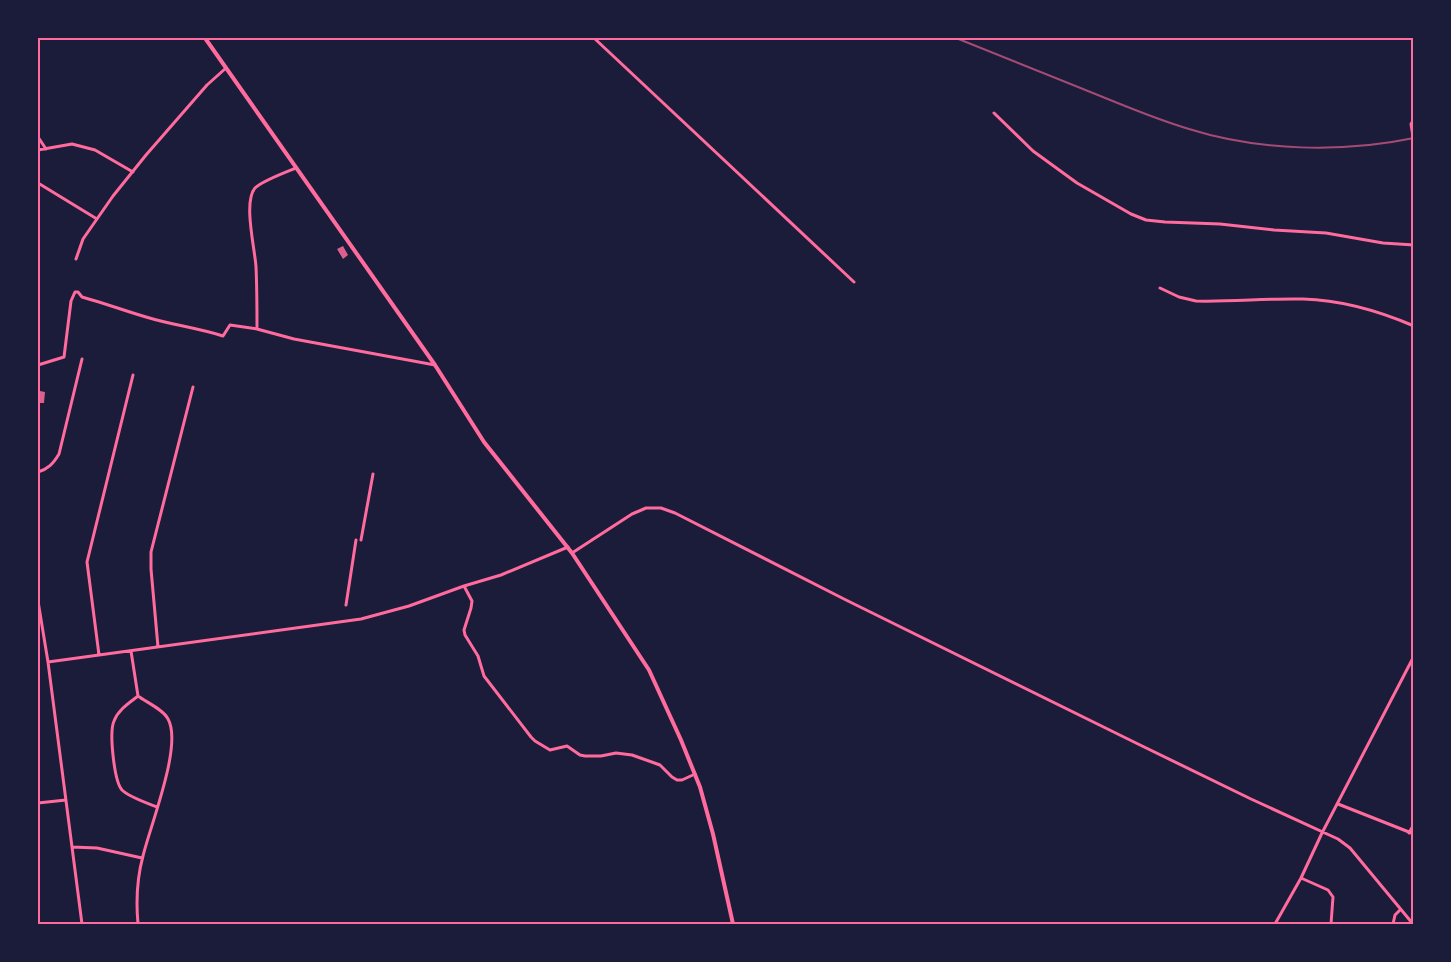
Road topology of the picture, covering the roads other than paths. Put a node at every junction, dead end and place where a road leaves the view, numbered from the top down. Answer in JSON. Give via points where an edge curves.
{"nodes":[{"id":1,"x":205,"y":38,"type":"edge"},
{"id":2,"x":594,"y":38,"type":"edge"},
{"id":3,"x":226,"y":68,"type":"junction"},
{"id":4,"x":994,"y":113,"type":"dead end"},
{"id":5,"x":1414,"y":119,"type":"edge"},
{"id":6,"x":38,"y":137,"type":"edge"},
{"id":7,"x":1414,"y":143,"type":"edge"},
{"id":8,"x":46,"y":149,"type":"junction"},
{"id":9,"x":38,"y":150,"type":"edge"},
{"id":10,"x":296,"y":168,"type":"junction"},
{"id":11,"x":134,"y":172,"type":"junction"},
{"id":12,"x":38,"y":183,"type":"edge"},
{"id":13,"x":97,"y":219,"type":"junction"},
{"id":14,"x":1414,"y":245,"type":"edge"},
{"id":15,"x":76,"y":259,"type":"dead end"},
{"id":16,"x":854,"y":282,"type":"dead end"},
{"id":17,"x":1160,"y":288,"type":"dead end"},
{"id":18,"x":1414,"y":326,"type":"edge"},
{"id":19,"x":257,"y":328,"type":"junction"},
{"id":20,"x":82,"y":359,"type":"dead end"},
{"id":21,"x":38,"y":365,"type":"edge"},
{"id":22,"x":435,"y":365,"type":"junction"},
{"id":23,"x":133,"y":375,"type":"dead end"},
{"id":24,"x":193,"y":387,"type":"dead end"},
{"id":25,"x":38,"y":472,"type":"edge"},
{"id":26,"x":373,"y":474,"type":"dead end"},
{"id":27,"x":568,"y":547,"type":"junction"},
{"id":28,"x":572,"y":552,"type":"junction"},
{"id":29,"x":464,"y":586,"type":"junction"},
{"id":30,"x":38,"y":603,"type":"edge"},
{"id":31,"x":346,"y":605,"type":"dead end"},
{"id":32,"x":158,"y":647,"type":"junction"},
{"id":33,"x":131,"y":651,"type":"junction"},
{"id":34,"x":99,"y":655,"type":"junction"},
{"id":35,"x":1414,"y":656,"type":"edge"},
{"id":36,"x":48,"y":662,"type":"junction"},
{"id":37,"x":138,"y":696,"type":"junction"},
{"id":38,"x":695,"y":774,"type":"junction"},
{"id":39,"x":66,"y":800,"type":"junction"},
{"id":40,"x":38,"y":804,"type":"edge"},
{"id":41,"x":1338,"y":804,"type":"junction"},
{"id":42,"x":157,"y":807,"type":"junction"},
{"id":43,"x":1414,"y":824,"type":"edge"},
{"id":44,"x":1409,"y":832,"type":"junction"},
{"id":45,"x":1322,"y":833,"type":"junction"},
{"id":46,"x":1414,"y":834,"type":"edge"},
{"id":47,"x":72,"y":847,"type":"junction"},
{"id":48,"x":142,"y":858,"type":"junction"},
{"id":49,"x":1301,"y":878,"type":"junction"},
{"id":50,"x":1400,"y":910,"type":"junction"},
{"id":51,"x":82,"y":924,"type":"edge"},
{"id":52,"x":138,"y":924,"type":"edge"},
{"id":53,"x":732,"y":924,"type":"edge"},
{"id":54,"x":1275,"y":924,"type":"edge"},
{"id":55,"x":1331,"y":924,"type":"edge"},
{"id":56,"x":1393,"y":924,"type":"edge"},
{"id":57,"x":1412,"y":924,"type":"edge"}],
"edges":[{"from":1,"to":3,"type":"street"},
{"from":2,"to":16,"type":"street"},
{"from":3,"to":10,"type":"street"},
{"from":3,"to":11,"type":"street","via":[[207,85]]},
{"from":4,"to":14,"type":"street","via":[[1033,151],[1077,182],[1146,220],[1326,233]]},
{"from":5,"to":7,"type":"street"},
{"from":6,"to":8,"type":"street"},
{"from":8,"to":9,"type":"street"},
{"from":8,"to":11,"type":"street","via":[[72,144],[95,150]]},
{"from":10,"to":19,"type":"street","via":[[261,184],[251,198]]},
{"from":10,"to":22,"type":"street"},
{"from":11,"to":13,"type":"street"},
{"from":12,"to":13,"type":"street"},
{"from":13,"to":15,"type":"street","via":[[83,238]]},
{"from":17,"to":18,"type":"street","via":[[1196,301],[1303,299],[1334,302]]},
{"from":19,"to":21,"type":"street","via":[[230,326],[223,336],[146,317],[75,292],[64,357]]},
{"from":19,"to":22,"type":"street","via":[[294,339]]},
{"from":20,"to":25,"type":"street","via":[[58,454],[47,470]]},
{"from":22,"to":27,"type":"street","via":[[484,442]]},
{"from":23,"to":34,"type":"street","via":[[87,562]]},
{"from":24,"to":32,"type":"street","via":[[151,552]]},
{"from":26,"to":31,"type":"street"},
{"from":27,"to":28,"type":"street"},
{"from":27,"to":29,"type":"street","via":[[501,575]]},
{"from":28,"to":38,"type":"street","via":[[649,670]]},
{"from":28,"to":45,"type":"street","via":[[646,508],[661,508],[675,513]]},
{"from":29,"to":32,"type":"street","via":[[361,619]]},
{"from":29,"to":38,"type":"street","via":[[472,601],[465,635],[478,656],[484,676],[535,741],[550,750],[567,746],[585,756],[632,755],[660,765],[677,780]]},
{"from":30,"to":36,"type":"street"},
{"from":32,"to":33,"type":"street"},
{"from":33,"to":34,"type":"street"},
{"from":33,"to":37,"type":"street"},
{"from":34,"to":36,"type":"street"},
{"from":35,"to":41,"type":"street"},
{"from":36,"to":39,"type":"street"},
{"from":37,"to":42,"type":"street","via":[[168,719],[172,732],[167,777]]},
{"from":37,"to":42,"type":"street","via":[[119,712],[113,722],[117,781],[121,790]]},
{"from":38,"to":53,"type":"street"},
{"from":39,"to":40,"type":"street"},
{"from":39,"to":47,"type":"street"},
{"from":41,"to":44,"type":"street"},
{"from":41,"to":45,"type":"street"},
{"from":42,"to":48,"type":"street"},
{"from":43,"to":44,"type":"street"},
{"from":44,"to":46,"type":"street"},
{"from":45,"to":49,"type":"street"},
{"from":45,"to":50,"type":"street","via":[[1350,848]]},
{"from":47,"to":48,"type":"street","via":[[98,848]]},
{"from":47,"to":51,"type":"street"},
{"from":48,"to":52,"type":"street","via":[[136,906]]},
{"from":49,"to":54,"type":"street"},
{"from":49,"to":55,"type":"street","via":[[1331,894]]},
{"from":50,"to":56,"type":"street"},
{"from":50,"to":57,"type":"street"}]}
